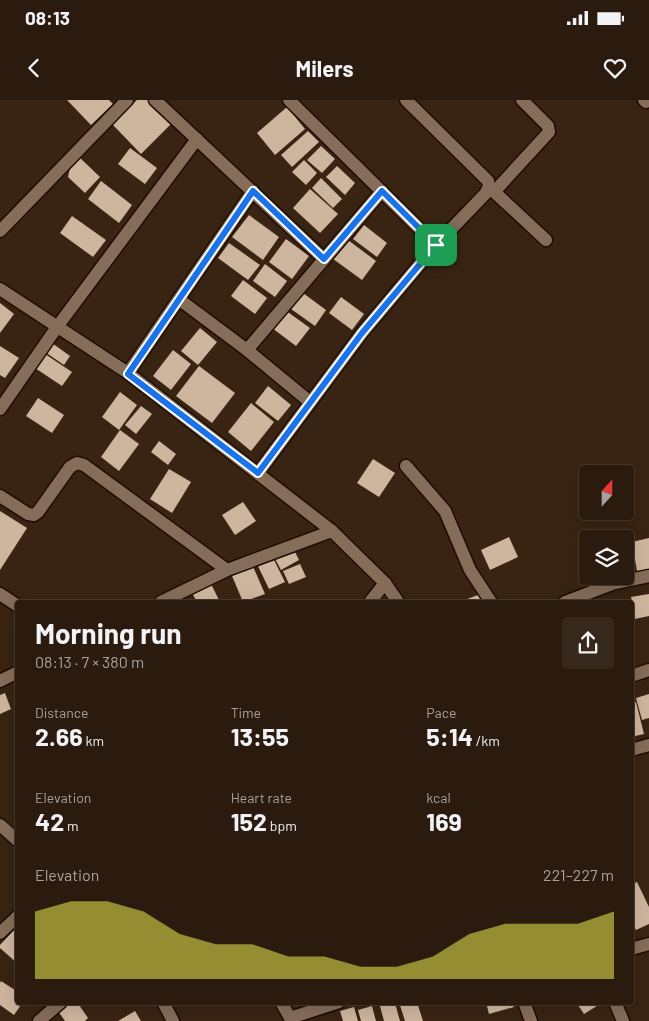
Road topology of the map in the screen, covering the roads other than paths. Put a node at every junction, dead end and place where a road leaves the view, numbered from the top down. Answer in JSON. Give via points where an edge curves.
{"nodes":[{"id":1,"x":127,"y":100,"type":"edge"},
{"id":2,"x":155,"y":100,"type":"edge"},
{"id":3,"x":289,"y":100,"type":"edge"},
{"id":4,"x":406,"y":100,"type":"edge"},
{"id":5,"x":522,"y":100,"type":"edge"},
{"id":6,"x":197,"y":139,"type":"junction"},
{"id":7,"x":492,"y":190,"type":"junction"},
{"id":8,"x":253,"y":191,"type":"junction"},
{"id":9,"x":382,"y":191,"type":"junction"},
{"id":10,"x":0,"y":231,"type":"edge"},
{"id":11,"x":546,"y":240,"type":"dead end"},
{"id":12,"x":436,"y":245,"type":"junction"},
{"id":13,"x":324,"y":259,"type":"junction"},
{"id":14,"x":0,"y":289,"type":"edge"},
{"id":15,"x":180,"y":300,"type":"junction"},
{"id":16,"x":56,"y":327,"type":"junction"},
{"id":17,"x":247,"y":350,"type":"junction"},
{"id":18,"x":128,"y":374,"type":"junction"},
{"id":19,"x":2,"y":402,"type":"edge"},
{"id":20,"x":310,"y":402,"type":"junction"},
{"id":21,"x":406,"y":466,"type":"dead end"},
{"id":22,"x":258,"y":473,"type":"junction"},
{"id":23,"x":0,"y":496,"type":"edge"},
{"id":24,"x":332,"y":531,"type":"junction"},
{"id":25,"x":227,"y":570,"type":"junction"},
{"id":26,"x":649,"y":576,"type":"edge"},
{"id":27,"x":385,"y":583,"type":"junction"},
{"id":28,"x":0,"y":594,"type":"edge"},
{"id":29,"x":165,"y":600,"type":"edge"},
{"id":30,"x":372,"y":600,"type":"edge"},
{"id":31,"x":397,"y":600,"type":"edge"},
{"id":32,"x":491,"y":600,"type":"edge"},
{"id":33,"x":570,"y":600,"type":"edge"},
{"id":34,"x":15,"y":604,"type":"edge"},
{"id":35,"x":649,"y":670,"type":"edge"},
{"id":36,"x":15,"y":674,"type":"edge"},
{"id":37,"x":634,"y":675,"type":"edge"},
{"id":38,"x":0,"y":681,"type":"edge"},
{"id":39,"x":649,"y":745,"type":"edge"},
{"id":40,"x":634,"y":749,"type":"edge"},
{"id":41,"x":0,"y":825,"type":"edge"},
{"id":42,"x":15,"y":836,"type":"edge"},
{"id":43,"x":15,"y":919,"type":"edge"},
{"id":44,"x":0,"y":933,"type":"edge"},
{"id":45,"x":649,"y":944,"type":"edge"},
{"id":46,"x":634,"y":948,"type":"edge"},
{"id":47,"x":58,"y":1005,"type":"edge"},
{"id":48,"x":165,"y":1005,"type":"edge"},
{"id":49,"x":284,"y":1005,"type":"edge"},
{"id":50,"x":331,"y":1005,"type":"edge"},
{"id":51,"x":525,"y":1005,"type":"edge"},
{"id":52,"x":616,"y":1005,"type":"edge"},
{"id":53,"x":42,"y":1020,"type":"edge"},
{"id":54,"x":291,"y":1020,"type":"edge"},
{"id":55,"x":173,"y":1021,"type":"edge"},
{"id":56,"x":531,"y":1021,"type":"edge"},
{"id":57,"x":623,"y":1021,"type":"edge"}],
"edges":[{"from":1,"to":10,"type":"street"},
{"from":2,"to":6,"type":"street"},
{"from":3,"to":9,"type":"street"},
{"from":4,"to":7,"type":"street","via":[[488,181]]},
{"from":5,"to":7,"type":"street","via":[[548,126],[549,132]]},
{"from":6,"to":8,"type":"street"},
{"from":6,"to":16,"type":"street"},
{"from":7,"to":11,"type":"street"},
{"from":7,"to":12,"type":"street"},
{"from":8,"to":13,"type":"street"},
{"from":8,"to":15,"type":"street"},
{"from":9,"to":12,"type":"street"},
{"from":9,"to":13,"type":"street"},
{"from":12,"to":20,"type":"street","via":[[362,333]]},
{"from":13,"to":17,"type":"street"},
{"from":14,"to":16,"type":"street"},
{"from":15,"to":17,"type":"street"},
{"from":15,"to":18,"type":"street"},
{"from":16,"to":18,"type":"street"},
{"from":16,"to":19,"type":"street"},
{"from":17,"to":20,"type":"street"},
{"from":18,"to":22,"type":"street"},
{"from":20,"to":22,"type":"street"},
{"from":21,"to":32,"type":"street","via":[[446,511],[470,570]]},
{"from":22,"to":24,"type":"street"},
{"from":23,"to":25,"type":"street","via":[[34,515],[70,467],[77,463],[84,465]]},
{"from":24,"to":25,"type":"street"},
{"from":24,"to":27,"type":"street"},
{"from":25,"to":29,"type":"street"},
{"from":26,"to":33,"type":"street","via":[[615,582]]},
{"from":27,"to":30,"type":"street"},
{"from":27,"to":31,"type":"street"},
{"from":28,"to":34,"type":"street"},
{"from":35,"to":37,"type":"street"},
{"from":36,"to":38,"type":"street"},
{"from":39,"to":40,"type":"street"},
{"from":41,"to":42,"type":"street"},
{"from":43,"to":44,"type":"street"},
{"from":45,"to":46,"type":"street"},
{"from":47,"to":53,"type":"street"},
{"from":48,"to":55,"type":"street"},
{"from":49,"to":54,"type":"street"},
{"from":50,"to":54,"type":"street"},
{"from":51,"to":56,"type":"street"},
{"from":52,"to":57,"type":"street"}]}
